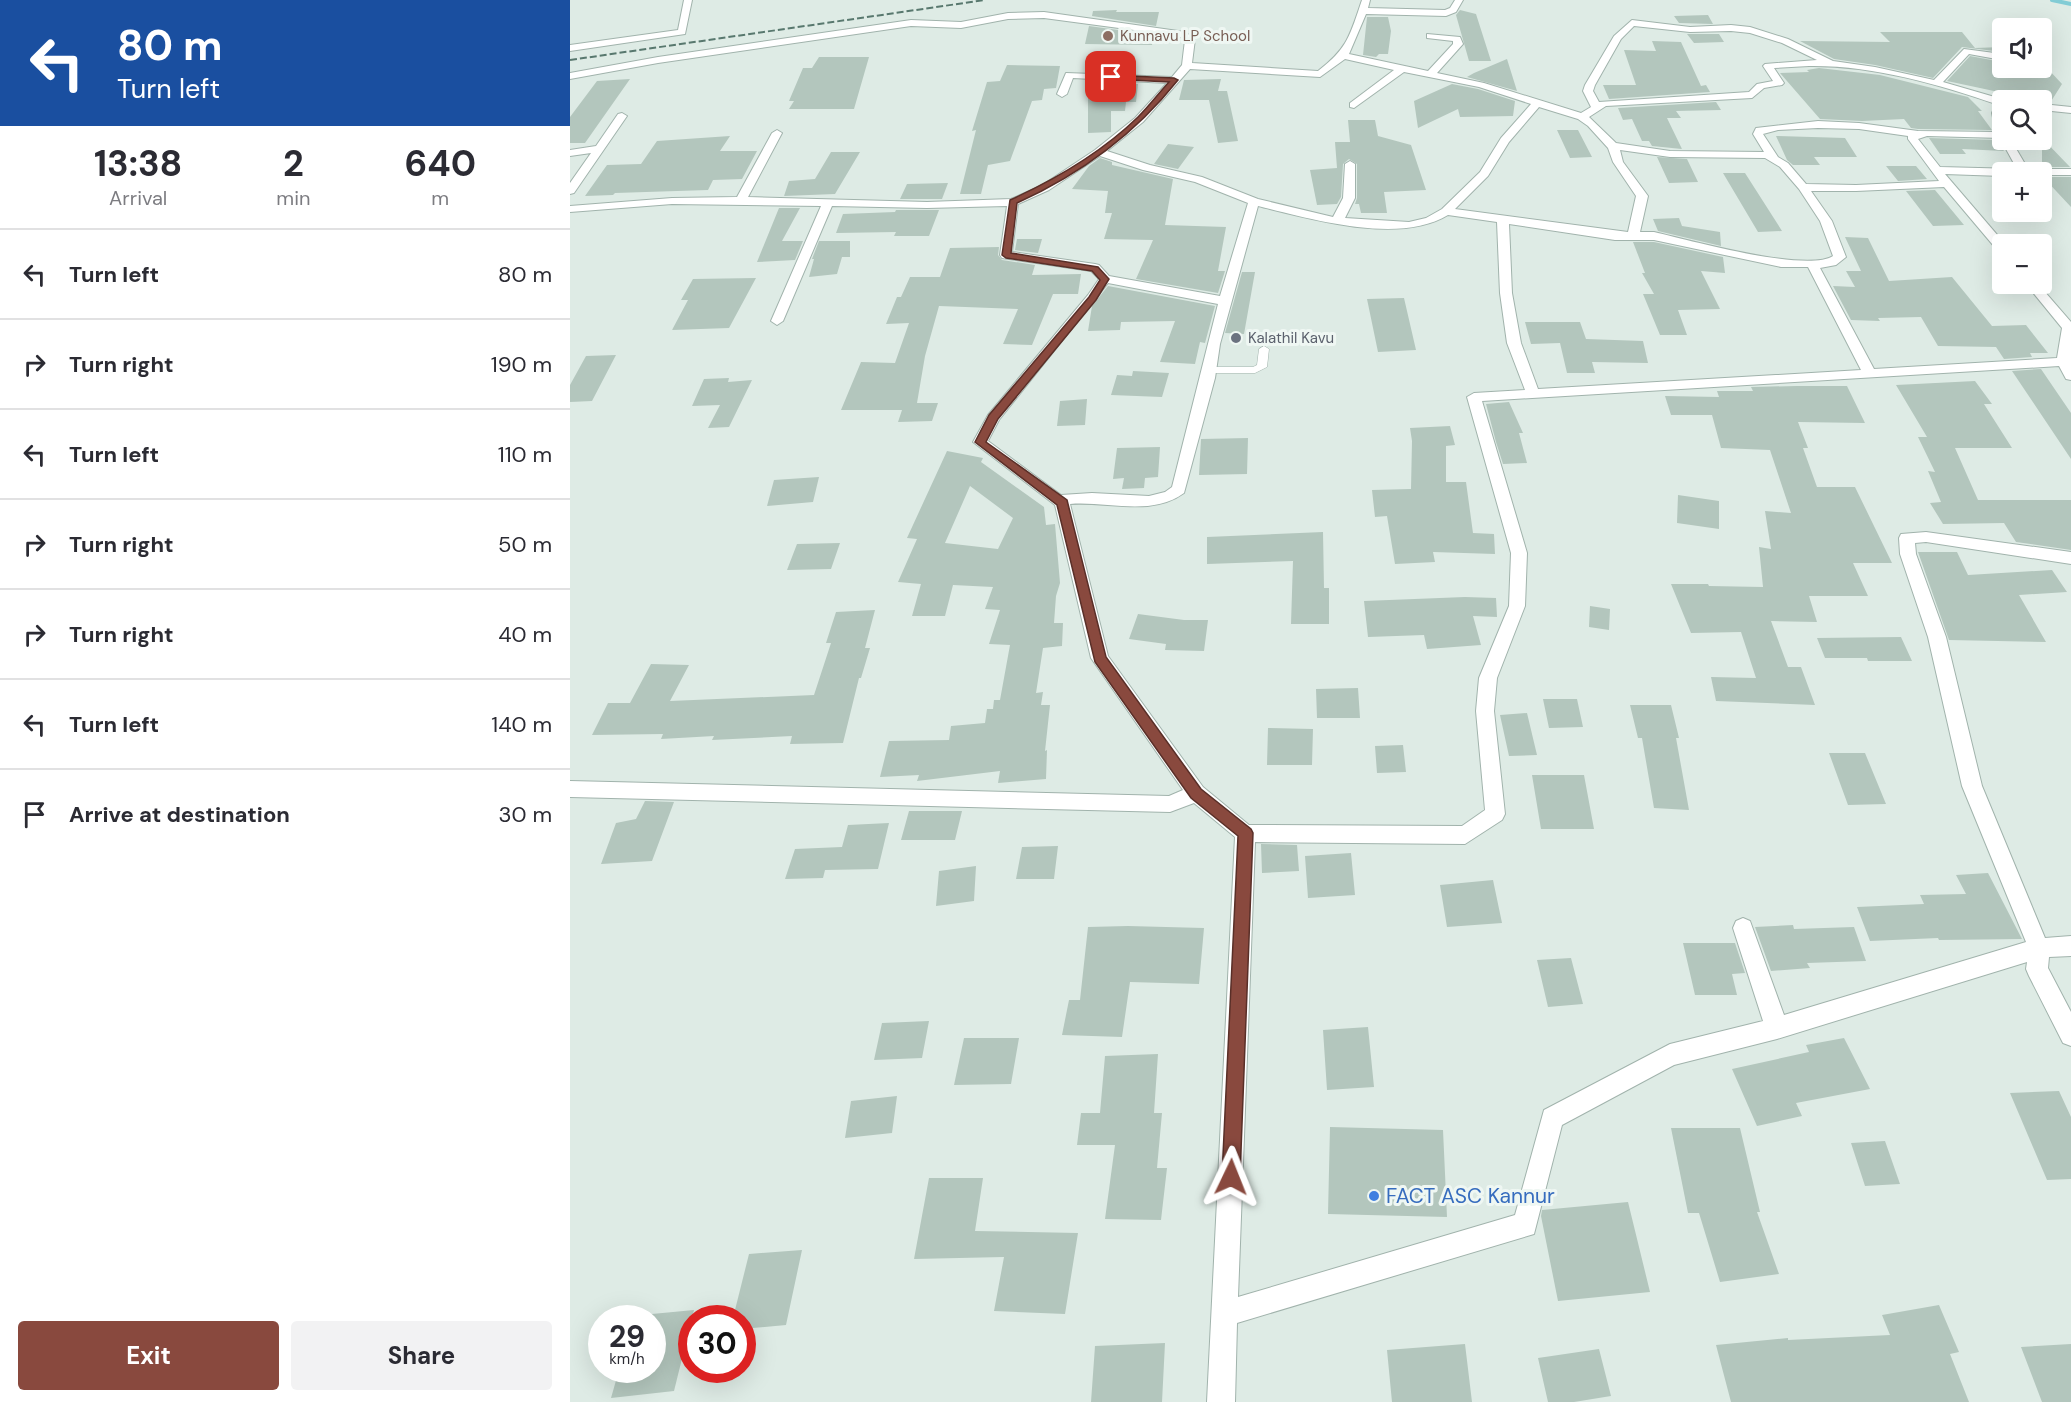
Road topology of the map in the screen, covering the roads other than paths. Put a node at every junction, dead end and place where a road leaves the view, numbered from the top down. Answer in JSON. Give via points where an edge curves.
{"nodes":[{"id":1,"x":688,"y":0,"type":"edge"},
{"id":2,"x":1459,"y":0,"type":"edge"},
{"id":3,"x":1364,"y":5,"type":"edge"},
{"id":4,"x":1430,"y":36,"type":"dead end"},
{"id":5,"x":570,"y":48,"type":"edge"},
{"id":6,"x":1992,"y":55,"type":"edge"},
{"id":7,"x":1342,"y":56,"type":"junction"},
{"id":8,"x":1830,"y":64,"type":"junction"},
{"id":9,"x":1187,"y":66,"type":"junction"},
{"id":10,"x":1401,"y":69,"type":"junction"},
{"id":11,"x":1430,"y":75,"type":"junction"},
{"id":12,"x":570,"y":76,"type":"edge"},
{"id":13,"x":1174,"y":80,"type":"junction"},
{"id":14,"x":1936,"y":84,"type":"junction"},
{"id":15,"x":1062,"y":94,"type":"dead end"},
{"id":16,"x":1992,"y":100,"type":"edge"},
{"id":17,"x":1536,"y":104,"type":"junction"},
{"id":18,"x":1354,"y":105,"type":"dead end"},
{"id":19,"x":1596,"y":106,"type":"junction"},
{"id":20,"x":2052,"y":108,"type":"edge"},
{"id":21,"x":2071,"y":110,"type":"edge"},
{"id":22,"x":622,"y":116,"type":"dead end"},
{"id":23,"x":1581,"y":117,"type":"junction"},
{"id":24,"x":777,"y":133,"type":"dead end"},
{"id":25,"x":1917,"y":134,"type":"junction"},
{"id":26,"x":1992,"y":134,"type":"edge"},
{"id":27,"x":1613,"y":146,"type":"junction"},
{"id":28,"x":598,"y":149,"type":"junction"},
{"id":29,"x":1099,"y":152,"type":"junction"},
{"id":30,"x":570,"y":153,"type":"edge"},
{"id":31,"x":1773,"y":157,"type":"junction"},
{"id":32,"x":1350,"y":164,"type":"dead end"},
{"id":33,"x":1936,"y":170,"type":"junction"},
{"id":34,"x":2052,"y":172,"type":"edge"},
{"id":35,"x":2071,"y":172,"type":"edge"},
{"id":36,"x":1992,"y":173,"type":"edge"},
{"id":37,"x":1947,"y":184,"type":"junction"},
{"id":38,"x":1803,"y":187,"type":"junction"},
{"id":39,"x":570,"y":190,"type":"edge"},
{"id":40,"x":741,"y":200,"type":"junction"},
{"id":41,"x":1254,"y":201,"type":"junction"},
{"id":42,"x":1013,"y":202,"type":"junction"},
{"id":43,"x":827,"y":204,"type":"junction"},
{"id":44,"x":570,"y":209,"type":"edge"},
{"id":45,"x":1446,"y":211,"type":"junction"},
{"id":46,"x":1337,"y":221,"type":"junction"},
{"id":47,"x":1503,"y":221,"type":"junction"},
{"id":48,"x":1992,"y":236,"type":"edge"},
{"id":49,"x":1633,"y":237,"type":"junction"},
{"id":50,"x":1812,"y":264,"type":"junction"},
{"id":51,"x":1105,"y":279,"type":"junction"},
{"id":52,"x":2041,"y":294,"type":"edge"},
{"id":53,"x":1225,"y":301,"type":"junction"},
{"id":54,"x":777,"y":321,"type":"dead end"},
{"id":55,"x":2070,"y":328,"type":"edge"},
{"id":56,"x":1264,"y":349,"type":"dead end"},
{"id":57,"x":2062,"y":362,"type":"junction"},
{"id":58,"x":1209,"y":370,"type":"junction"},
{"id":59,"x":1869,"y":373,"type":"junction"},
{"id":60,"x":2071,"y":376,"type":"edge"},
{"id":61,"x":1533,"y":393,"type":"junction"},
{"id":62,"x":1058,"y":500,"type":"junction"},
{"id":63,"x":2071,"y":558,"type":"edge"},
{"id":64,"x":570,"y":789,"type":"edge"},
{"id":65,"x":1196,"y":793,"type":"junction"},
{"id":66,"x":1245,"y":833,"type":"junction"},
{"id":67,"x":1743,"y":928,"type":"dead end"},
{"id":68,"x":2071,"y":946,"type":"edge"},
{"id":69,"x":2039,"y":948,"type":"junction"},
{"id":70,"x":1777,"y":1028,"type":"junction"},
{"id":71,"x":2071,"y":1035,"type":"edge"},
{"id":72,"x":1225,"y":1314,"type":"junction"},
{"id":73,"x":1221,"y":1402,"type":"edge"}],
"edges":[{"from":1,"to":5,"type":"street","via":[[682,32]]},
{"from":2,"to":3,"type":"street","via":[[1446,13]]},
{"from":3,"to":7,"type":"street"},
{"from":4,"to":11,"type":"street","via":[[1457,39],[1458,44]]},
{"from":6,"to":14,"type":"street","via":[[1967,51]]},
{"from":7,"to":9,"type":"street","via":[[1320,74]]},
{"from":7,"to":10,"type":"street"},
{"from":8,"to":14,"type":"street"},
{"from":8,"to":19,"type":"street","via":[[1768,66],[1779,82],[1761,86],[1752,95]]},
{"from":8,"to":19,"type":"street","via":[[1795,45],[1756,31],[1632,23],[1617,38],[1590,85],[1588,91]]},
{"from":9,"to":12,"type":"street","via":[[1190,39],[1182,34],[1044,15],[1008,16],[961,25],[911,23]]},
{"from":9,"to":13,"type":"street"},
{"from":10,"to":11,"type":"street"},
{"from":10,"to":18,"type":"street"},
{"from":11,"to":17,"type":"street","via":[[1481,85]]},
{"from":13,"to":15,"type":"street","via":[[1069,75]]},
{"from":13,"to":29,"type":"street","via":[[1139,120]]},
{"from":14,"to":16,"type":"street"},
{"from":17,"to":23,"type":"street"},
{"from":17,"to":45,"type":"street","via":[[1505,140],[1484,174]]},
{"from":19,"to":23,"type":"street"},
{"from":20,"to":21,"type":"street"},
{"from":22,"to":28,"type":"street"},
{"from":23,"to":27,"type":"street"},
{"from":24,"to":40,"type":"street"},
{"from":25,"to":26,"type":"street"},
{"from":25,"to":31,"type":"street","via":[[1844,125],[1760,130],[1758,134]]},
{"from":25,"to":33,"type":"street","via":[[1913,139]]},
{"from":27,"to":31,"type":"street","via":[[1670,154]]},
{"from":27,"to":49,"type":"street","via":[[1618,162],[1642,196]]},
{"from":28,"to":30,"type":"street"},
{"from":28,"to":39,"type":"street"},
{"from":29,"to":41,"type":"street","via":[[1198,179]]},
{"from":29,"to":42,"type":"street","via":[[1045,188]]},
{"from":31,"to":38,"type":"street"},
{"from":32,"to":46,"type":"street","via":[[1349,198]]},
{"from":33,"to":36,"type":"street"},
{"from":33,"to":37,"type":"street"},
{"from":34,"to":35,"type":"street"},
{"from":37,"to":38,"type":"street"},
{"from":37,"to":48,"type":"street"},
{"from":38,"to":50,"type":"street","via":[[1826,221],[1840,257]]},
{"from":40,"to":43,"type":"street"},
{"from":40,"to":44,"type":"street"},
{"from":41,"to":46,"type":"street"},
{"from":41,"to":53,"type":"street"},
{"from":42,"to":43,"type":"street"},
{"from":42,"to":51,"type":"street","via":[[1006,255],[1095,268]]},
{"from":43,"to":54,"type":"street"},
{"from":45,"to":46,"type":"street","via":[[1430,221],[1409,226]]},
{"from":45,"to":47,"type":"street"},
{"from":47,"to":49,"type":"street"},
{"from":47,"to":61,"type":"street","via":[[1506,293],[1514,343]]},
{"from":49,"to":50,"type":"street","via":[[1654,236],[1780,263]]},
{"from":50,"to":59,"type":"street"},
{"from":51,"to":53,"type":"street"},
{"from":51,"to":62,"type":"street","via":[[993,418],[980,442]]},
{"from":52,"to":55,"type":"street"},
{"from":53,"to":58,"type":"street"},
{"from":55,"to":57,"type":"street"},
{"from":56,"to":58,"type":"lane","via":[[1262,367],[1255,370]]},
{"from":57,"to":59,"type":"street"},
{"from":57,"to":60,"type":"street"},
{"from":58,"to":62,"type":"street","via":[[1179,489],[1172,496],[1137,501]]},
{"from":59,"to":61,"type":"street"},
{"from":61,"to":66,"type":"street","via":[[1474,397],[1519,554],[1517,606],[1488,678],[1485,711],[1495,814],[1465,835]]},
{"from":62,"to":65,"type":"street","via":[[1062,503],[1100,658]]},
{"from":63,"to":69,"type":"street","via":[[1926,537],[1907,538],[1908,554],[1937,637],[1972,786]]},
{"from":64,"to":65,"type":"street","via":[[1170,804]]},
{"from":65,"to":66,"type":"street"},
{"from":66,"to":72,"type":"street"},
{"from":67,"to":70,"type":"street"},
{"from":68,"to":69,"type":"street"},
{"from":69,"to":70,"type":"street"},
{"from":69,"to":71,"type":"street","via":[[2037,969]]},
{"from":70,"to":72,"type":"street","via":[[1671,1055],[1552,1118],[1525,1224]]},
{"from":72,"to":73,"type":"street"}]}
